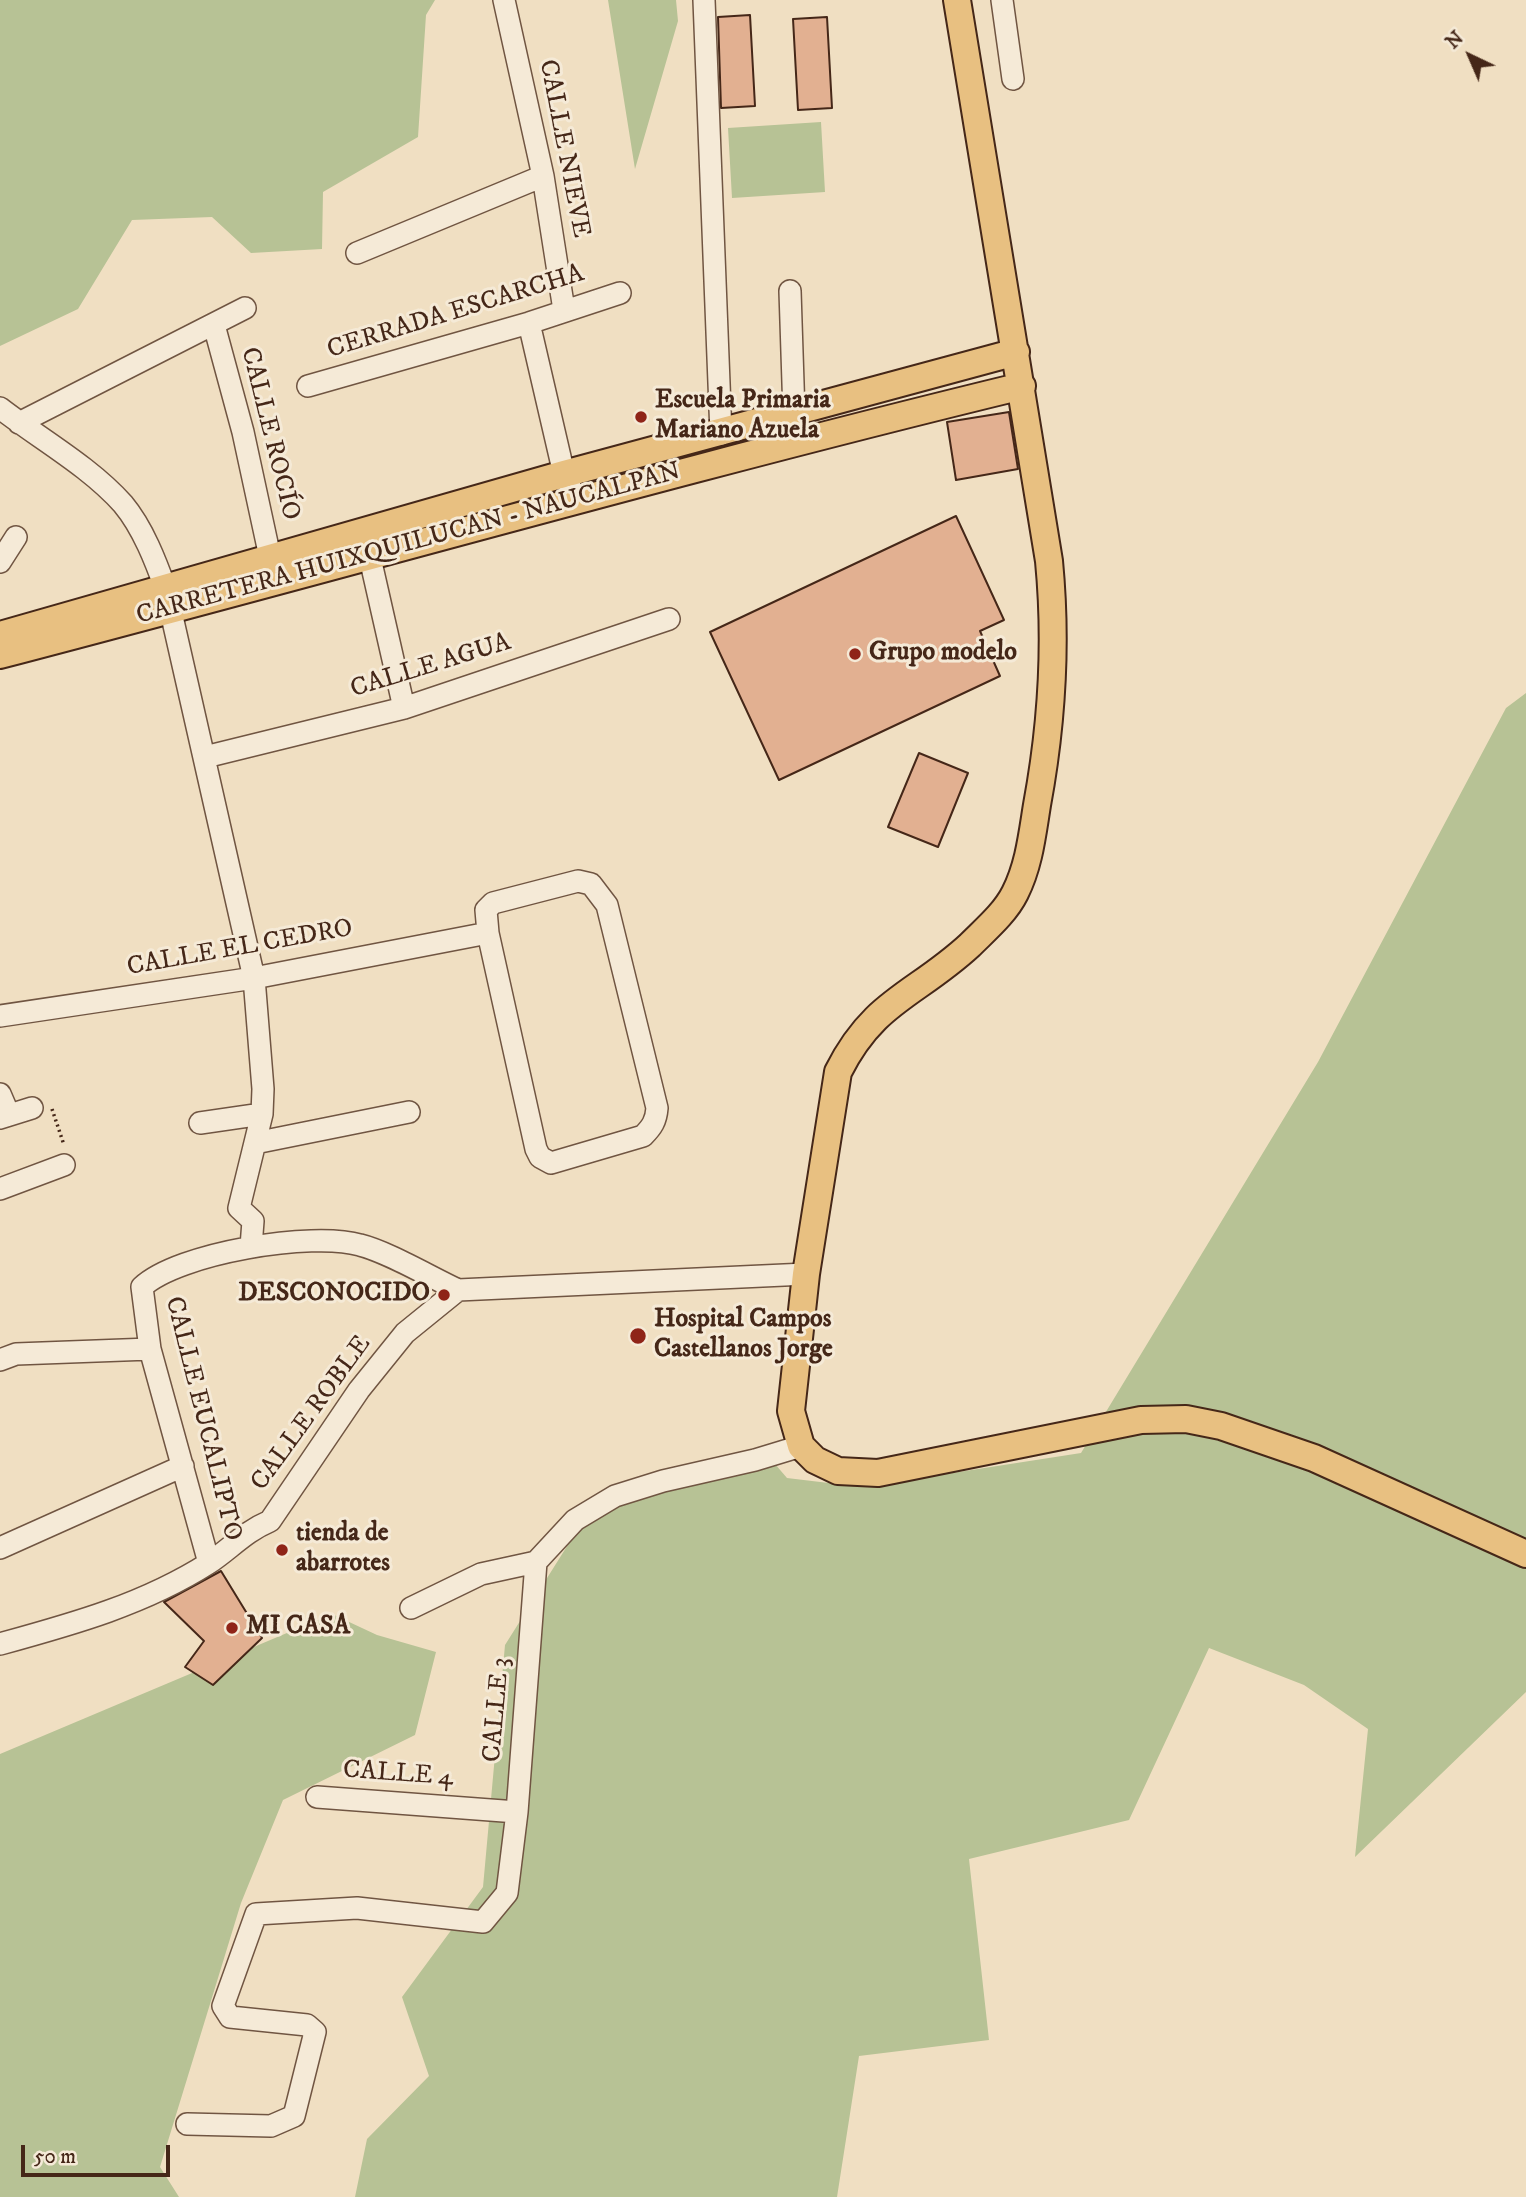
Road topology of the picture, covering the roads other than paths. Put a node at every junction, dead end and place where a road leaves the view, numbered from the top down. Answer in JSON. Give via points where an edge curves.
{"nodes":[{"id":1,"x":504,"y":0,"type":"edge"},
{"id":2,"x":704,"y":0,"type":"edge"},
{"id":3,"x":957,"y":0,"type":"edge"},
{"id":4,"x":1002,"y":0,"type":"edge"},
{"id":5,"x":1013,"y":79,"type":"dead end"},
{"id":6,"x":543,"y":176,"type":"junction"},
{"id":7,"x":357,"y":253,"type":"dead end"},
{"id":8,"x":790,"y":290,"type":"dead end"},
{"id":9,"x":620,"y":293,"type":"dead end"},
{"id":10,"x":245,"y":308,"type":"dead end"},
{"id":11,"x":564,"y":310,"type":"junction"},
{"id":12,"x":530,"y":323,"type":"junction"},
{"id":13,"x":214,"y":325,"type":"junction"},
{"id":14,"x":1016,"y":352,"type":"junction"},
{"id":15,"x":308,"y":386,"type":"dead end"},
{"id":16,"x":1022,"y":386,"type":"junction"},
{"id":17,"x":0,"y":408,"type":"edge"},
{"id":18,"x":794,"y":414,"type":"junction"},
{"id":19,"x":19,"y":423,"type":"junction"},
{"id":20,"x":721,"y":434,"type":"junction"},
{"id":21,"x":565,"y":474,"type":"junction"},
{"id":22,"x":576,"y":499,"type":"junction"},
{"id":23,"x":16,"y":537,"type":"dead end"},
{"id":24,"x":270,"y":557,"type":"junction"},
{"id":25,"x":370,"y":558,"type":"junction"},
{"id":26,"x":0,"y":562,"type":"edge"},
{"id":27,"x":169,"y":600,"type":"junction"},
{"id":28,"x":669,"y":619,"type":"dead end"},
{"id":29,"x":0,"y":635,"type":"edge"},
{"id":30,"x":0,"y":655,"type":"edge"},
{"id":31,"x":404,"y":708,"type":"junction"},
{"id":32,"x":205,"y":757,"type":"junction"},
{"id":33,"x":488,"y":933,"type":"junction"},
{"id":34,"x":254,"y":978,"type":"junction"},
{"id":35,"x":0,"y":1016,"type":"edge"},
{"id":36,"x":0,"y":1094,"type":"edge"},
{"id":37,"x":32,"y":1108,"type":"road end"},
{"id":38,"x":409,"y":1112,"type":"dead end"},
{"id":39,"x":262,"y":1114,"type":"junction"},
{"id":40,"x":5,"y":1117,"type":"edge"},
{"id":41,"x":200,"y":1123,"type":"dead end"},
{"id":42,"x":255,"y":1143,"type":"junction"},
{"id":43,"x":64,"y":1165,"type":"road end"},
{"id":44,"x":0,"y":1189,"type":"edge"},
{"id":45,"x":251,"y":1247,"type":"junction"},
{"id":46,"x":806,"y":1274,"type":"junction"},
{"id":47,"x":458,"y":1290,"type":"junction"},
{"id":48,"x":150,"y":1349,"type":"junction"},
{"id":49,"x":0,"y":1360,"type":"edge"},
{"id":50,"x":801,"y":1446,"type":"junction"},
{"id":51,"x":183,"y":1466,"type":"junction"},
{"id":52,"x":0,"y":1548,"type":"edge"},
{"id":53,"x":1526,"y":1554,"type":"edge"},
{"id":54,"x":537,"y":1562,"type":"junction"},
{"id":55,"x":209,"y":1563,"type":"junction"},
{"id":56,"x":411,"y":1608,"type":"dead end"},
{"id":57,"x":0,"y":1644,"type":"edge"},
{"id":58,"x":317,"y":1797,"type":"dead end"},
{"id":59,"x":517,"y":1812,"type":"junction"},
{"id":60,"x":187,"y":2124,"type":"dead end"}],
"edges":[{"from":1,"to":6,"type":"street","name":"CALLE NIEVE"},
{"from":2,"to":20,"type":"street"},
{"from":3,"to":14,"type":"main road"},
{"from":4,"to":5,"type":"street"},
{"from":6,"to":7,"type":"street"},
{"from":6,"to":11,"type":"street","name":"CALLE NIEVE"},
{"from":8,"to":18,"type":"street"},
{"from":9,"to":11,"type":"street","name":"CERRADA ESCARCHA"},
{"from":10,"to":13,"type":"street"},
{"from":11,"to":12,"type":"street","name":"CERRADA ESCARCHA"},
{"from":12,"to":15,"type":"street","name":"CERRADA ESCARCHA"},
{"from":12,"to":21,"type":"street"},
{"from":13,"to":19,"type":"street"},
{"from":13,"to":24,"type":"street","name":"CALLE ROCÍO"},
{"from":14,"to":16,"type":"main road"},
{"from":14,"to":18,"type":"main road","name":"CARRETERA HUIXQUILUCAN - NAUCALPAN"},
{"from":16,"to":22,"type":"main road","name":"CARRETERA HUIXQUILUCAN - NAUCALPAN"},
{"from":16,"to":46,"type":"main road","via":[[1055,620],[1050,720],[1027,866],[1014,896],[996,919],[965,949],[870,1021],[852,1045],[838,1072]]},
{"from":17,"to":19,"type":"street"},
{"from":18,"to":20,"type":"main road","name":"CARRETERA HUIXQUILUCAN - NAUCALPAN"},
{"from":19,"to":27,"type":"street","via":[[102,484],[125,507],[156,560]]},
{"from":20,"to":21,"type":"main road","name":"CARRETERA HUIXQUILUCAN - NAUCALPAN"},
{"from":21,"to":22,"type":"street"},
{"from":21,"to":24,"type":"main road","name":"CARRETERA HUIXQUILUCAN - NAUCALPAN"},
{"from":22,"to":25,"type":"main road","name":"CARRETERA HUIXQUILUCAN - NAUCALPAN"},
{"from":23,"to":26,"type":"street"},
{"from":24,"to":27,"type":"main road","name":"CARRETERA HUIXQUILUCAN - NAUCALPAN"},
{"from":25,"to":27,"type":"main road","name":"CARRETERA HUIXQUILUCAN - NAUCALPAN"},
{"from":25,"to":31,"type":"street"},
{"from":27,"to":29,"type":"main road","name":"CARRETERA HUIXQUILUCAN - NAUCALPAN"},
{"from":27,"to":30,"type":"main road","name":"CARRETERA HUIXQUILUCAN - NAUCALPAN"},
{"from":27,"to":32,"type":"street"},
{"from":28,"to":31,"type":"street","name":"CALLE AGUA"},
{"from":31,"to":32,"type":"street","name":"CALLE AGUA"},
{"from":32,"to":34,"type":"street"},
{"from":33,"to":33,"type":"street","via":[[540,1157],[551,1163],[643,1136],[653,1127],[657,1108],[601,894],[591,884],[578,881],[493,903],[486,910]]},
{"from":33,"to":34,"type":"street","name":"CALLE EL CEDRO"},
{"from":34,"to":35,"type":"street","name":"CALLE EL CEDRO"},
{"from":34,"to":39,"type":"street"},
{"from":36,"to":40,"type":"street"},
{"from":37,"to":40,"type":"street"},
{"from":38,"to":42,"type":"street"},
{"from":39,"to":41,"type":"street"},
{"from":39,"to":42,"type":"street"},
{"from":42,"to":45,"type":"street","via":[[239,1208],[253,1221]]},
{"from":43,"to":44,"type":"street"},
{"from":45,"to":47,"type":"street","name":"CALLE EUCALIPTO","via":[[332,1239],[362,1245]]},
{"from":45,"to":48,"type":"street","name":"CALLE EUCALIPTO","via":[[184,1264],[142,1287]]},
{"from":46,"to":47,"type":"street"},
{"from":46,"to":50,"type":"main road","via":[[791,1411]]},
{"from":47,"to":55,"type":"street","name":"CALLE ROBLE","via":[[405,1333],[359,1390],[270,1521],[252,1528]]},
{"from":48,"to":49,"type":"street","via":[[16,1354]]},
{"from":48,"to":51,"type":"street","name":"CALLE EUCALIPTO"},
{"from":50,"to":53,"type":"main road","via":[[815,1460],[838,1471],[878,1473],[1142,1420],[1186,1419],[1221,1426],[1314,1458]]},
{"from":50,"to":54,"type":"street","via":[[615,1496],[575,1520]]},
{"from":51,"to":52,"type":"street"},
{"from":51,"to":55,"type":"street","name":"CALLE EUCALIPTO"},
{"from":54,"to":56,"type":"street","via":[[481,1574]]},
{"from":54,"to":59,"type":"street","name":"CALLE 3"},
{"from":55,"to":57,"type":"street","name":"CALLE ROBLE","via":[[121,1608]]},
{"from":58,"to":59,"type":"street","name":"CALLE 4"},
{"from":59,"to":60,"type":"street","name":"CALLE 3","via":[[507,1893],[483,1922],[357,1908],[256,1914],[223,2006],[230,2017],[307,2025],[315,2032],[294,2116],[271,2126]]}]}
